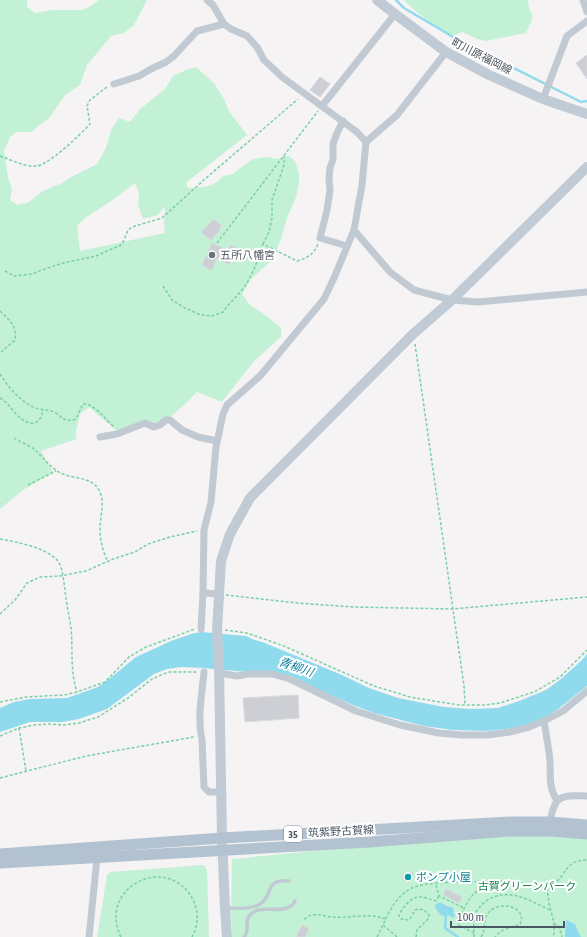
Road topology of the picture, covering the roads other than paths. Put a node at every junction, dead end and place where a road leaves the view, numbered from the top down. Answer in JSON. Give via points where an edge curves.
{"nodes":[{"id":1,"x":207,"y":0,"type":"edge"},
{"id":2,"x":377,"y":0,"type":"edge"},
{"id":3,"x":583,"y":0,"type":"edge"},
{"id":4,"x":587,"y":12,"type":"edge"},
{"id":5,"x":395,"y":14,"type":"junction"},
{"id":6,"x":587,"y":21,"type":"edge"},
{"id":7,"x":224,"y":24,"type":"junction"},
{"id":8,"x":446,"y":52,"type":"junction"},
{"id":9,"x":114,"y":84,"type":"road end"},
{"id":10,"x":543,"y":99,"type":"junction"},
{"id":11,"x":322,"y":106,"type":"junction"},
{"id":12,"x":587,"y":114,"type":"edge"},
{"id":13,"x":343,"y":121,"type":"junction"},
{"id":14,"x":366,"y":142,"type":"junction"},
{"id":15,"x":587,"y":167,"type":"edge"},
{"id":16,"x":354,"y":230,"type":"junction"},
{"id":17,"x":347,"y":246,"type":"junction"},
{"id":18,"x":587,"y":292,"type":"edge"},
{"id":19,"x":452,"y":300,"type":"junction"},
{"id":20,"x":100,"y":437,"type":"dead end"},
{"id":21,"x":217,"y":442,"type":"junction"},
{"id":22,"x":203,"y":593,"type":"junction"},
{"id":23,"x":219,"y":594,"type":"junction"},
{"id":24,"x":201,"y":629,"type":"road end"},
{"id":25,"x":219,"y":670,"type":"junction"},
{"id":26,"x":204,"y":672,"type":"road end"},
{"id":27,"x":587,"y":691,"type":"edge"},
{"id":28,"x":544,"y":721,"type":"junction"},
{"id":29,"x":222,"y":792,"type":"junction"},
{"id":30,"x":587,"y":796,"type":"edge"},
{"id":31,"x":557,"y":801,"type":"junction"},
{"id":32,"x":550,"y":822,"type":"junction"},
{"id":33,"x":587,"y":825,"type":"edge"},
{"id":34,"x":587,"y":834,"type":"edge"},
{"id":35,"x":222,"y":838,"type":"junction"},
{"id":36,"x":223,"y":850,"type":"junction"},
{"id":37,"x":0,"y":854,"type":"edge"},
{"id":38,"x":97,"y":858,"type":"junction"},
{"id":39,"x":0,"y":864,"type":"edge"},
{"id":40,"x":289,"y":881,"type":"dead end"},
{"id":41,"x":295,"y":901,"type":"dead end"},
{"id":42,"x":225,"y":908,"type":"junction"},
{"id":43,"x":89,"y":937,"type":"edge"},
{"id":44,"x":227,"y":937,"type":"edge"},
{"id":45,"x":244,"y":937,"type":"edge"}],
"edges":[{"from":1,"to":7,"type":"street"},
{"from":2,"to":5,"type":"street","name":"町川原福岡線"},
{"from":3,"to":4,"type":"street"},
{"from":5,"to":8,"type":"street","name":"町川原福岡線"},
{"from":5,"to":11,"type":"street"},
{"from":6,"to":10,"type":"street","via":[[567,36]]},
{"from":7,"to":9,"type":"street","via":[[197,31],[166,62],[139,76]]},
{"from":7,"to":11,"type":"street","via":[[247,36],[258,47],[264,60],[282,77]]},
{"from":8,"to":10,"type":"street","name":"町川原福岡線"},
{"from":8,"to":14,"type":"street","via":[[397,114]]},
{"from":10,"to":12,"type":"street","name":"町川原福岡線"},
{"from":11,"to":13,"type":"street"},
{"from":13,"to":14,"type":"street"},
{"from":13,"to":17,"type":"street","via":[[333,144],[328,210],[320,238]]},
{"from":14,"to":16,"type":"street"},
{"from":15,"to":19,"type":"street"},
{"from":16,"to":17,"type":"street"},
{"from":16,"to":19,"type":"street","via":[[390,272],[414,290]]},
{"from":17,"to":21,"type":"street","via":[[324,299],[260,376],[227,405]]},
{"from":18,"to":19,"type":"street","via":[[478,302]]},
{"from":19,"to":23,"type":"street","via":[[413,334],[250,498],[230,534],[221,561]]},
{"from":20,"to":21,"type":"street","via":[[144,423],[154,427],[170,420],[192,435]]},
{"from":21,"to":22,"type":"street","via":[[211,502],[204,530]]},
{"from":22,"to":23,"type":"street"},
{"from":22,"to":24,"type":"street"},
{"from":23,"to":25,"type":"street"},
{"from":25,"to":28,"type":"street","via":[[237,676],[272,674],[290,679],[356,711],[400,725],[439,732],[487,735],[510,732]]},
{"from":25,"to":29,"type":"street"},
{"from":26,"to":29,"type":"street","via":[[200,705],[204,787],[209,792]]},
{"from":27,"to":28,"type":"street","via":[[562,711]]},
{"from":28,"to":31,"type":"street","via":[[550,762],[550,786]]},
{"from":29,"to":35,"type":"street"},
{"from":30,"to":31,"type":"street","via":[[569,796]]},
{"from":31,"to":32,"type":"street"},
{"from":32,"to":33,"type":"main road","name":"筑紫野古賀線","number":"35"},
{"from":32,"to":35,"type":"main road","name":"筑紫野古賀線","number":"35"},
{"from":34,"to":36,"type":"main road","name":"筑紫野古賀線","number":"35","via":[[511,831]]},
{"from":35,"to":36,"type":"street"},
{"from":35,"to":37,"type":"main road","name":"筑紫野古賀線","number":"35"},
{"from":36,"to":38,"type":"main road","name":"筑紫野古賀線","number":"35"},
{"from":36,"to":42,"type":"street"},
{"from":38,"to":39,"type":"main road","name":"筑紫野古賀線","number":"35"},
{"from":38,"to":43,"type":"street"},
{"from":40,"to":42,"type":"lane","via":[[276,882],[260,904],[246,908]]},
{"from":41,"to":45,"type":"lane","via":[[283,909],[254,911],[247,919],[247,932]]},
{"from":42,"to":44,"type":"street"}]}
